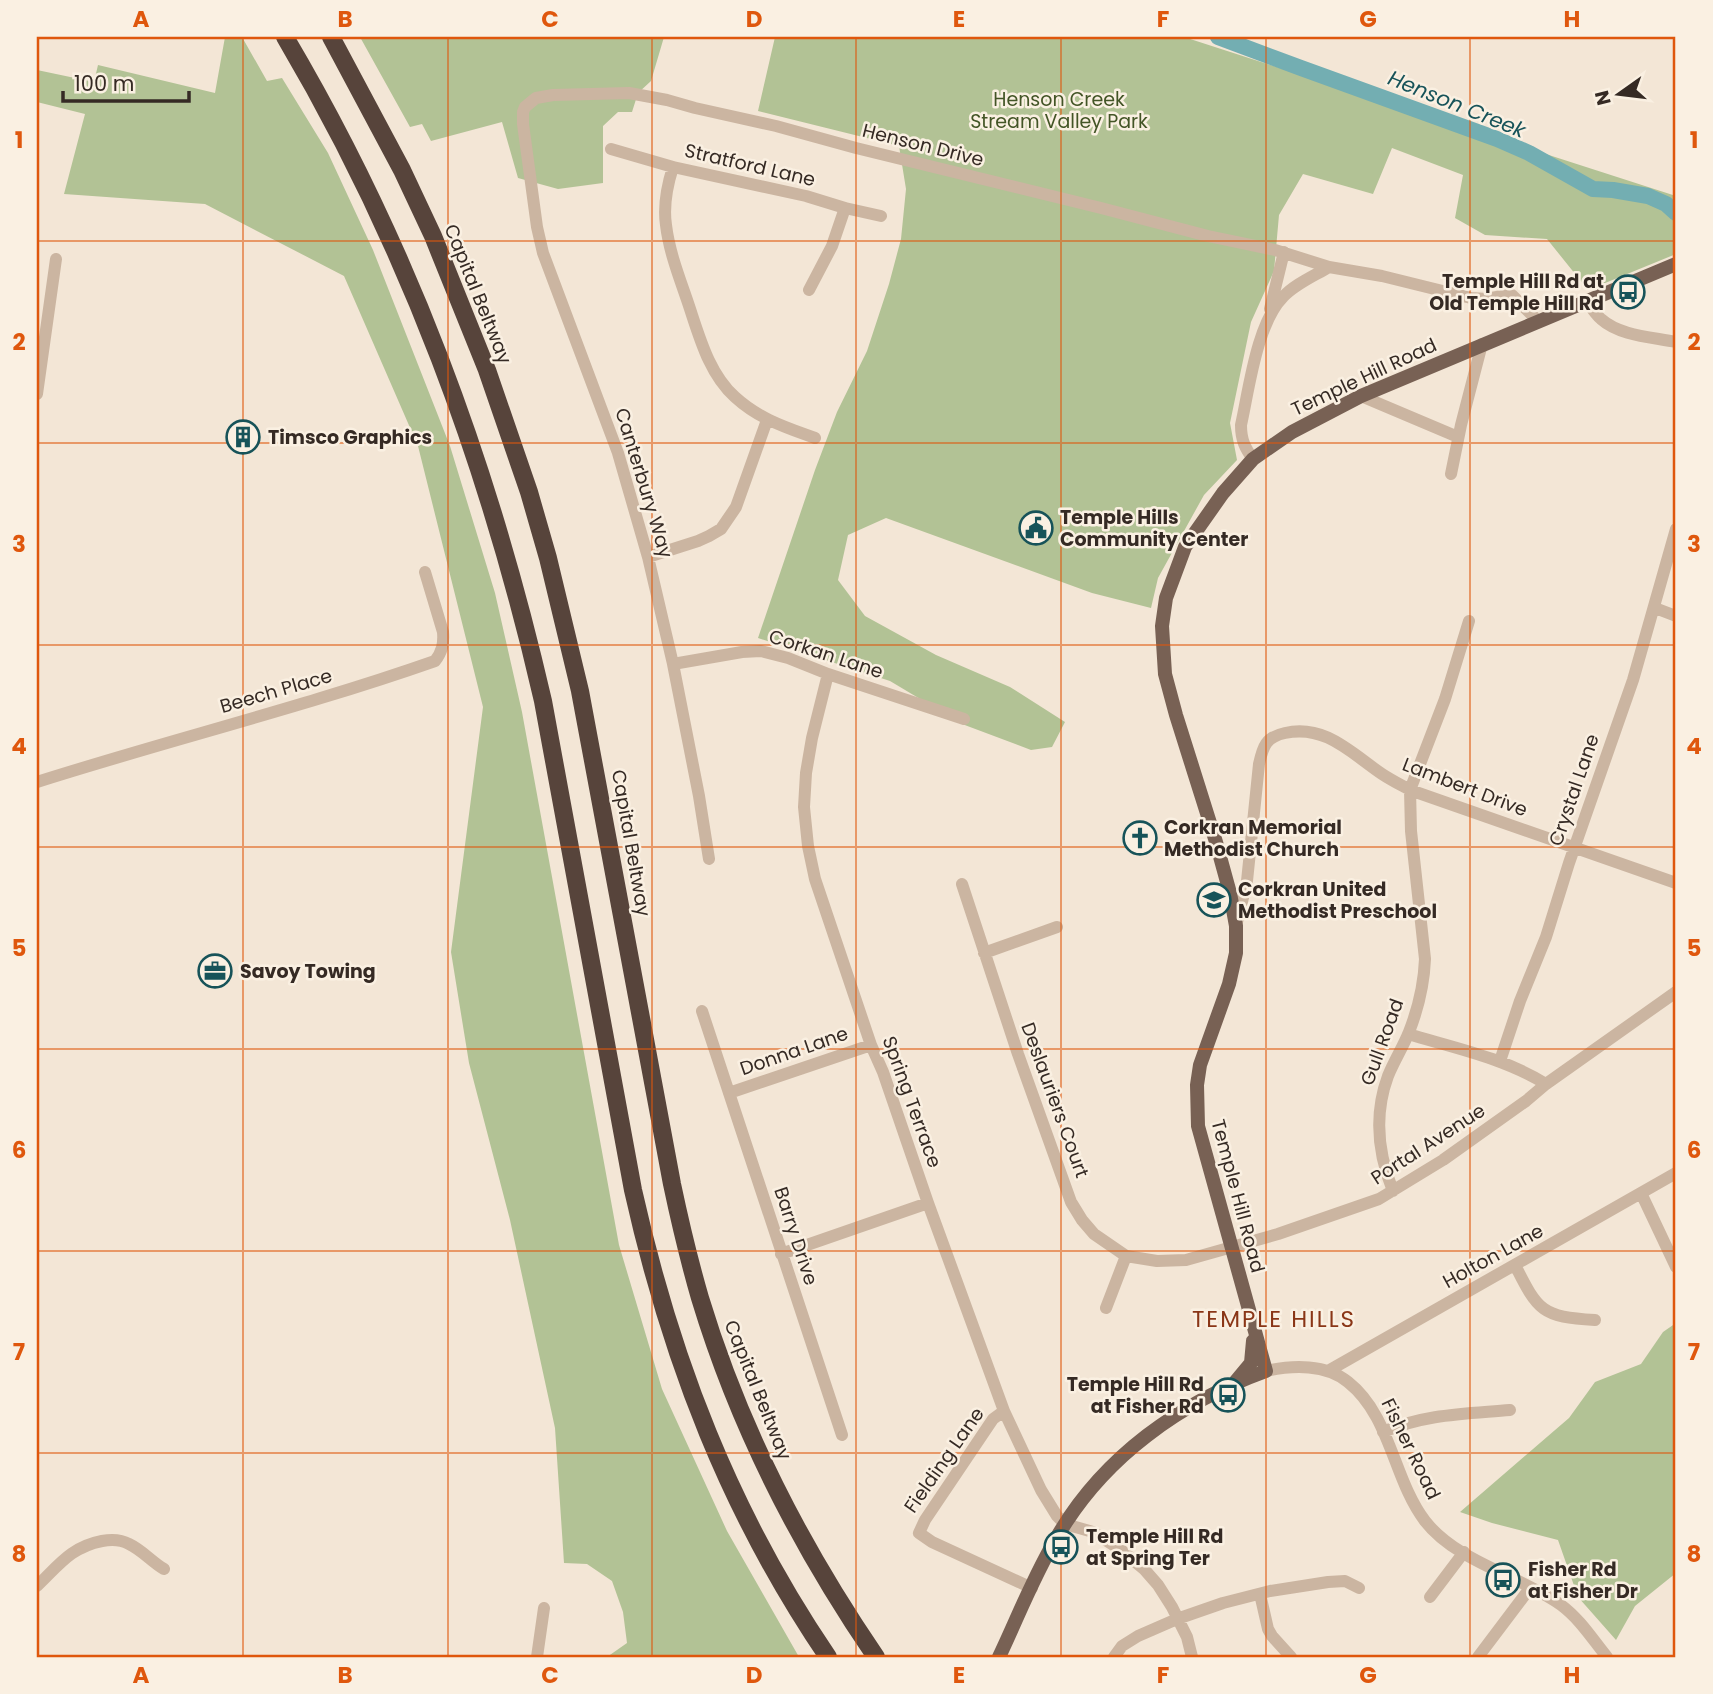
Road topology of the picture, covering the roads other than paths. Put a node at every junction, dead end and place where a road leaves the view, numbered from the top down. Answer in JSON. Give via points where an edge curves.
{"nodes":[{"id":1,"x":285,"y":37,"type":"edge"},
{"id":2,"x":331,"y":37,"type":"edge"},
{"id":3,"x":523,"y":124,"type":"joint"},
{"id":4,"x":611,"y":149,"type":"dead end"},
{"id":5,"x":673,"y":167,"type":"junction"},
{"id":6,"x":845,"y":208,"type":"junction"},
{"id":7,"x":881,"y":216,"type":"dead end"},
{"id":8,"x":1284,"y":253,"type":"junction"},
{"id":9,"x":56,"y":259,"type":"dead end"},
{"id":10,"x":1676,"y":264,"type":"edge"},
{"id":11,"x":1329,"y":267,"type":"junction"},
{"id":12,"x":809,"y":290,"type":"dead end"},
{"id":13,"x":1587,"y":301,"type":"junction"},
{"id":14,"x":1267,"y":319,"type":"junction"},
{"id":15,"x":1538,"y":321,"type":"junction"},
{"id":16,"x":1676,"y":342,"type":"edge"},
{"id":17,"x":1482,"y":344,"type":"junction"},
{"id":18,"x":37,"y":394,"type":"edge"},
{"id":19,"x":1362,"y":396,"type":"junction"},
{"id":20,"x":767,"y":420,"type":"junction"},
{"id":21,"x":815,"y":438,"type":"dead end"},
{"id":22,"x":1458,"y":438,"type":"junction"},
{"id":23,"x":1253,"y":459,"type":"junction"},
{"id":24,"x":1451,"y":474,"type":"dead end"},
{"id":25,"x":1676,"y":529,"type":"edge"},
{"id":26,"x":648,"y":557,"type":"junction"},
{"id":27,"x":425,"y":572,"type":"dead end"},
{"id":28,"x":1655,"y":608,"type":"junction"},
{"id":29,"x":1676,"y":616,"type":"edge"},
{"id":30,"x":1469,"y":621,"type":"dead end"},
{"id":31,"x":673,"y":664,"type":"junction"},
{"id":32,"x":828,"y":674,"type":"junction"},
{"id":33,"x":964,"y":719,"type":"dead end"},
{"id":34,"x":37,"y":782,"type":"edge"},
{"id":35,"x":1410,"y":790,"type":"junction"},
{"id":36,"x":1574,"y":848,"type":"junction"},
{"id":37,"x":709,"y":859,"type":"dead end"},
{"id":38,"x":1676,"y":883,"type":"edge"},
{"id":39,"x":961,"y":884,"type":"dead end"},
{"id":40,"x":1236,"y":926,"type":"junction"},
{"id":41,"x":1057,"y":927,"type":"dead end"},
{"id":42,"x":984,"y":953,"type":"junction"},
{"id":43,"x":1676,"y":992,"type":"edge"},
{"id":44,"x":702,"y":1011,"type":"dead end"},
{"id":45,"x":1408,"y":1034,"type":"junction"},
{"id":46,"x":872,"y":1045,"type":"junction"},
{"id":47,"x":1500,"y":1061,"type":"junction"},
{"id":48,"x":1546,"y":1084,"type":"junction"},
{"id":49,"x":729,"y":1093,"type":"junction"},
{"id":50,"x":1676,"y":1173,"type":"edge"},
{"id":51,"x":1393,"y":1191,"type":"junction"},
{"id":52,"x":1641,"y":1193,"type":"junction"},
{"id":53,"x":928,"y":1203,"type":"junction"},
{"id":54,"x":1232,"y":1247,"type":"junction"},
{"id":55,"x":781,"y":1254,"type":"junction"},
{"id":56,"x":1126,"y":1256,"type":"junction"},
{"id":57,"x":1515,"y":1265,"type":"junction"},
{"id":58,"x":1676,"y":1267,"type":"edge"},
{"id":59,"x":1106,"y":1308,"type":"dead end"},
{"id":60,"x":1251,"y":1318,"type":"junction"},
{"id":61,"x":1595,"y":1320,"type":"dead end"},
{"id":62,"x":1266,"y":1371,"type":"junction"},
{"id":63,"x":1328,"y":1371,"type":"junction"},
{"id":64,"x":1232,"y":1384,"type":"junction"},
{"id":65,"x":1510,"y":1410,"type":"dead end"},
{"id":66,"x":1003,"y":1411,"type":"junction"},
{"id":67,"x":1383,"y":1432,"type":"junction"},
{"id":68,"x":842,"y":1435,"type":"dead end"},
{"id":69,"x":1065,"y":1524,"type":"junction"},
{"id":70,"x":1464,"y":1552,"type":"junction"},
{"id":71,"x":164,"y":1569,"type":"dead end"},
{"id":72,"x":37,"y":1586,"type":"edge"},
{"id":73,"x":1032,"y":1588,"type":"junction"},
{"id":74,"x":1359,"y":1588,"type":"dead end"},
{"id":75,"x":1530,"y":1588,"type":"junction"},
{"id":76,"x":1260,"y":1594,"type":"junction"},
{"id":77,"x":1430,"y":1597,"type":"dead end"},
{"id":78,"x":544,"y":1608,"type":"dead end"},
{"id":79,"x":1178,"y":1619,"type":"junction"},
{"id":80,"x":537,"y":1657,"type":"edge"},
{"id":81,"x":828,"y":1657,"type":"edge"},
{"id":82,"x":876,"y":1657,"type":"edge"},
{"id":83,"x":999,"y":1657,"type":"edge"},
{"id":84,"x":1114,"y":1657,"type":"edge"},
{"id":85,"x":1192,"y":1657,"type":"edge"},
{"id":86,"x":1291,"y":1657,"type":"edge"},
{"id":87,"x":1478,"y":1657,"type":"edge"},
{"id":88,"x":1607,"y":1657,"type":"edge"}],
"edges":[{"from":1,"to":81,"type":"highway","via":[[333,121],[396,250],[472,444],[543,701],[633,1190],[663,1308],[697,1408],[737,1501]]},
{"from":2,"to":82,"type":"highway","name":"Capital Beltway","via":[[433,236],[487,370],[529,492],[580,691],[675,1197],[700,1298],[734,1396],[773,1485],[821,1573]]},
{"from":3,"to":8,"type":"street","name":"Henson Drive","via":[[525,107],[536,98],[629,93]]},
{"from":3,"to":26,"type":"street","name":"Canterbury Way","via":[[543,253],[618,453]]},
{"from":4,"to":5,"type":"street","name":"Stratford Lane"},
{"from":5,"to":6,"type":"street","name":"Stratford Lane"},
{"from":5,"to":20,"type":"street","via":[[665,202],[666,226],[704,351],[733,396]]},
{"from":6,"to":7,"type":"street","name":"Stratford Lane"},
{"from":6,"to":12,"type":"street"},
{"from":8,"to":11,"type":"street","name":"Henson Drive"},
{"from":8,"to":14,"type":"street"},
{"from":9,"to":18,"type":"street"},
{"from":10,"to":13,"type":"main road","name":"Temple Hill Road"},
{"from":11,"to":14,"type":"street","via":[[1285,295]]},
{"from":11,"to":15,"type":"street","name":"Henson Drive","via":[[1471,298],[1512,295]]},
{"from":13,"to":15,"type":"main road","name":"Temple Hill Road"},
{"from":13,"to":16,"type":"street","via":[[1609,325]]},
{"from":14,"to":23,"type":"street","via":[[1241,425],[1244,446]]},
{"from":15,"to":17,"type":"main road","name":"Temple Hill Road"},
{"from":17,"to":19,"type":"main road","name":"Temple Hill Road"},
{"from":17,"to":22,"type":"street"},
{"from":19,"to":22,"type":"street"},
{"from":19,"to":23,"type":"main road","name":"Temple Hill Road","via":[[1292,432]]},
{"from":20,"to":21,"type":"street"},
{"from":20,"to":26,"type":"street","via":[[736,507],[721,528],[698,541]]},
{"from":22,"to":24,"type":"street"},
{"from":23,"to":40,"type":"main road","name":"Temple Hill Road","via":[[1185,547],[1166,598],[1162,626],[1165,674],[1216,842]]},
{"from":25,"to":28,"type":"street","name":"Crystal Lane"},
{"from":26,"to":31,"type":"street","name":"Canterbury Way"},
{"from":27,"to":34,"type":"street","name":"Beech Place","via":[[443,632],[441,654],[435,661]]},
{"from":28,"to":29,"type":"street"},
{"from":28,"to":36,"type":"street","name":"Crystal Lane"},
{"from":30,"to":35,"type":"street","name":"Gull Road"},
{"from":31,"to":32,"type":"street","name":"Corkan Lane","via":[[761,651]]},
{"from":31,"to":37,"type":"street","name":"Canterbury Way"},
{"from":32,"to":33,"type":"street","name":"Corkan Lane"},
{"from":32,"to":46,"type":"street","name":"Spring Terrace","via":[[806,773],[808,846]]},
{"from":35,"to":36,"type":"street","name":"Lambert Drive"},
{"from":35,"to":40,"type":"street","name":"Lambert Drive","via":[[1332,739],[1301,731],[1269,740],[1259,764],[1247,881]]},
{"from":35,"to":45,"type":"street","name":"Gull Road","via":[[1410,831],[1425,959]]},
{"from":36,"to":38,"type":"street","name":"Lambert Drive"},
{"from":36,"to":47,"type":"street","name":"Crystal Lane"},
{"from":39,"to":42,"type":"street","name":"Deslauriers Court"},
{"from":40,"to":54,"type":"main road","name":"Temple Hill Road","via":[[1236,953],[1200,1065],[1197,1102],[1200,1136]]},
{"from":41,"to":42,"type":"street"},
{"from":42,"to":56,"type":"street","name":"Deslauriers Court","via":[[1071,1202],[1094,1234]]},
{"from":43,"to":48,"type":"street","name":"Portal Avenue"},
{"from":44,"to":49,"type":"street","name":"Barry Drive"},
{"from":45,"to":47,"type":"street"},
{"from":45,"to":51,"type":"street","name":"Gull Road","via":[[1387,1077],[1381,1105],[1379,1144]]},
{"from":46,"to":49,"type":"street","name":"Donna Lane"},
{"from":46,"to":53,"type":"street","name":"Spring Terrace"},
{"from":47,"to":48,"type":"street"},
{"from":48,"to":51,"type":"street","name":"Portal Avenue","via":[[1494,1125]]},
{"from":49,"to":55,"type":"street","name":"Barry Drive"},
{"from":50,"to":52,"type":"street","name":"Holton Lane"},
{"from":51,"to":54,"type":"street","name":"Portal Avenue","via":[[1352,1209]]},
{"from":52,"to":57,"type":"street","name":"Holton Lane"},
{"from":52,"to":58,"type":"street"},
{"from":53,"to":55,"type":"street"},
{"from":53,"to":66,"type":"street","name":"Spring Terrace"},
{"from":54,"to":56,"type":"street","name":"Portal Avenue","via":[[1186,1260]]},
{"from":54,"to":60,"type":"main road","name":"Temple Hill Road"},
{"from":55,"to":68,"type":"street","name":"Barry Drive"},
{"from":56,"to":59,"type":"street"},
{"from":57,"to":61,"type":"street","via":[[1535,1302],[1546,1311]]},
{"from":57,"to":63,"type":"street","name":"Holton Lane"},
{"from":60,"to":62,"type":"main road","name":"Temple Hill Road"},
{"from":60,"to":64,"type":"main road","via":[[1251,1363]]},
{"from":62,"to":63,"type":"street","name":"Fisher Road","via":[[1296,1366]]},
{"from":62,"to":64,"type":"main road"},
{"from":63,"to":67,"type":"street","name":"Fisher Road","via":[[1361,1395]]},
{"from":64,"to":69,"type":"main road","via":[[1181,1411],[1139,1441],[1098,1481]]},
{"from":65,"to":67,"type":"street","via":[[1441,1415]]},
{"from":66,"to":69,"type":"street","name":"Spring Terrace","via":[[1041,1490]]},
{"from":66,"to":73,"type":"street","name":"Fielding Lane","via":[[993,1419],[919,1532]]},
{"from":67,"to":70,"type":"street","name":"Fisher Road","via":[[1426,1522]]},
{"from":69,"to":73,"type":"main road"},
{"from":69,"to":79,"type":"street","via":[[1093,1532],[1132,1558],[1158,1585]]},
{"from":70,"to":75,"type":"street","name":"Fisher Road"},
{"from":70,"to":77,"type":"street"},
{"from":71,"to":72,"type":"street","via":[[127,1543],[111,1539],[77,1549]]},
{"from":73,"to":83,"type":"main road"},
{"from":74,"to":76,"type":"street","via":[[1345,1581],[1328,1581]]},
{"from":75,"to":87,"type":"street"},
{"from":75,"to":88,"type":"street","name":"Fisher Road","via":[[1563,1607]]},
{"from":76,"to":79,"type":"street"},
{"from":76,"to":86,"type":"street","via":[[1268,1629]]},
{"from":78,"to":80,"type":"street"},
{"from":79,"to":84,"type":"street","via":[[1138,1636]]},
{"from":79,"to":85,"type":"street"}]}
